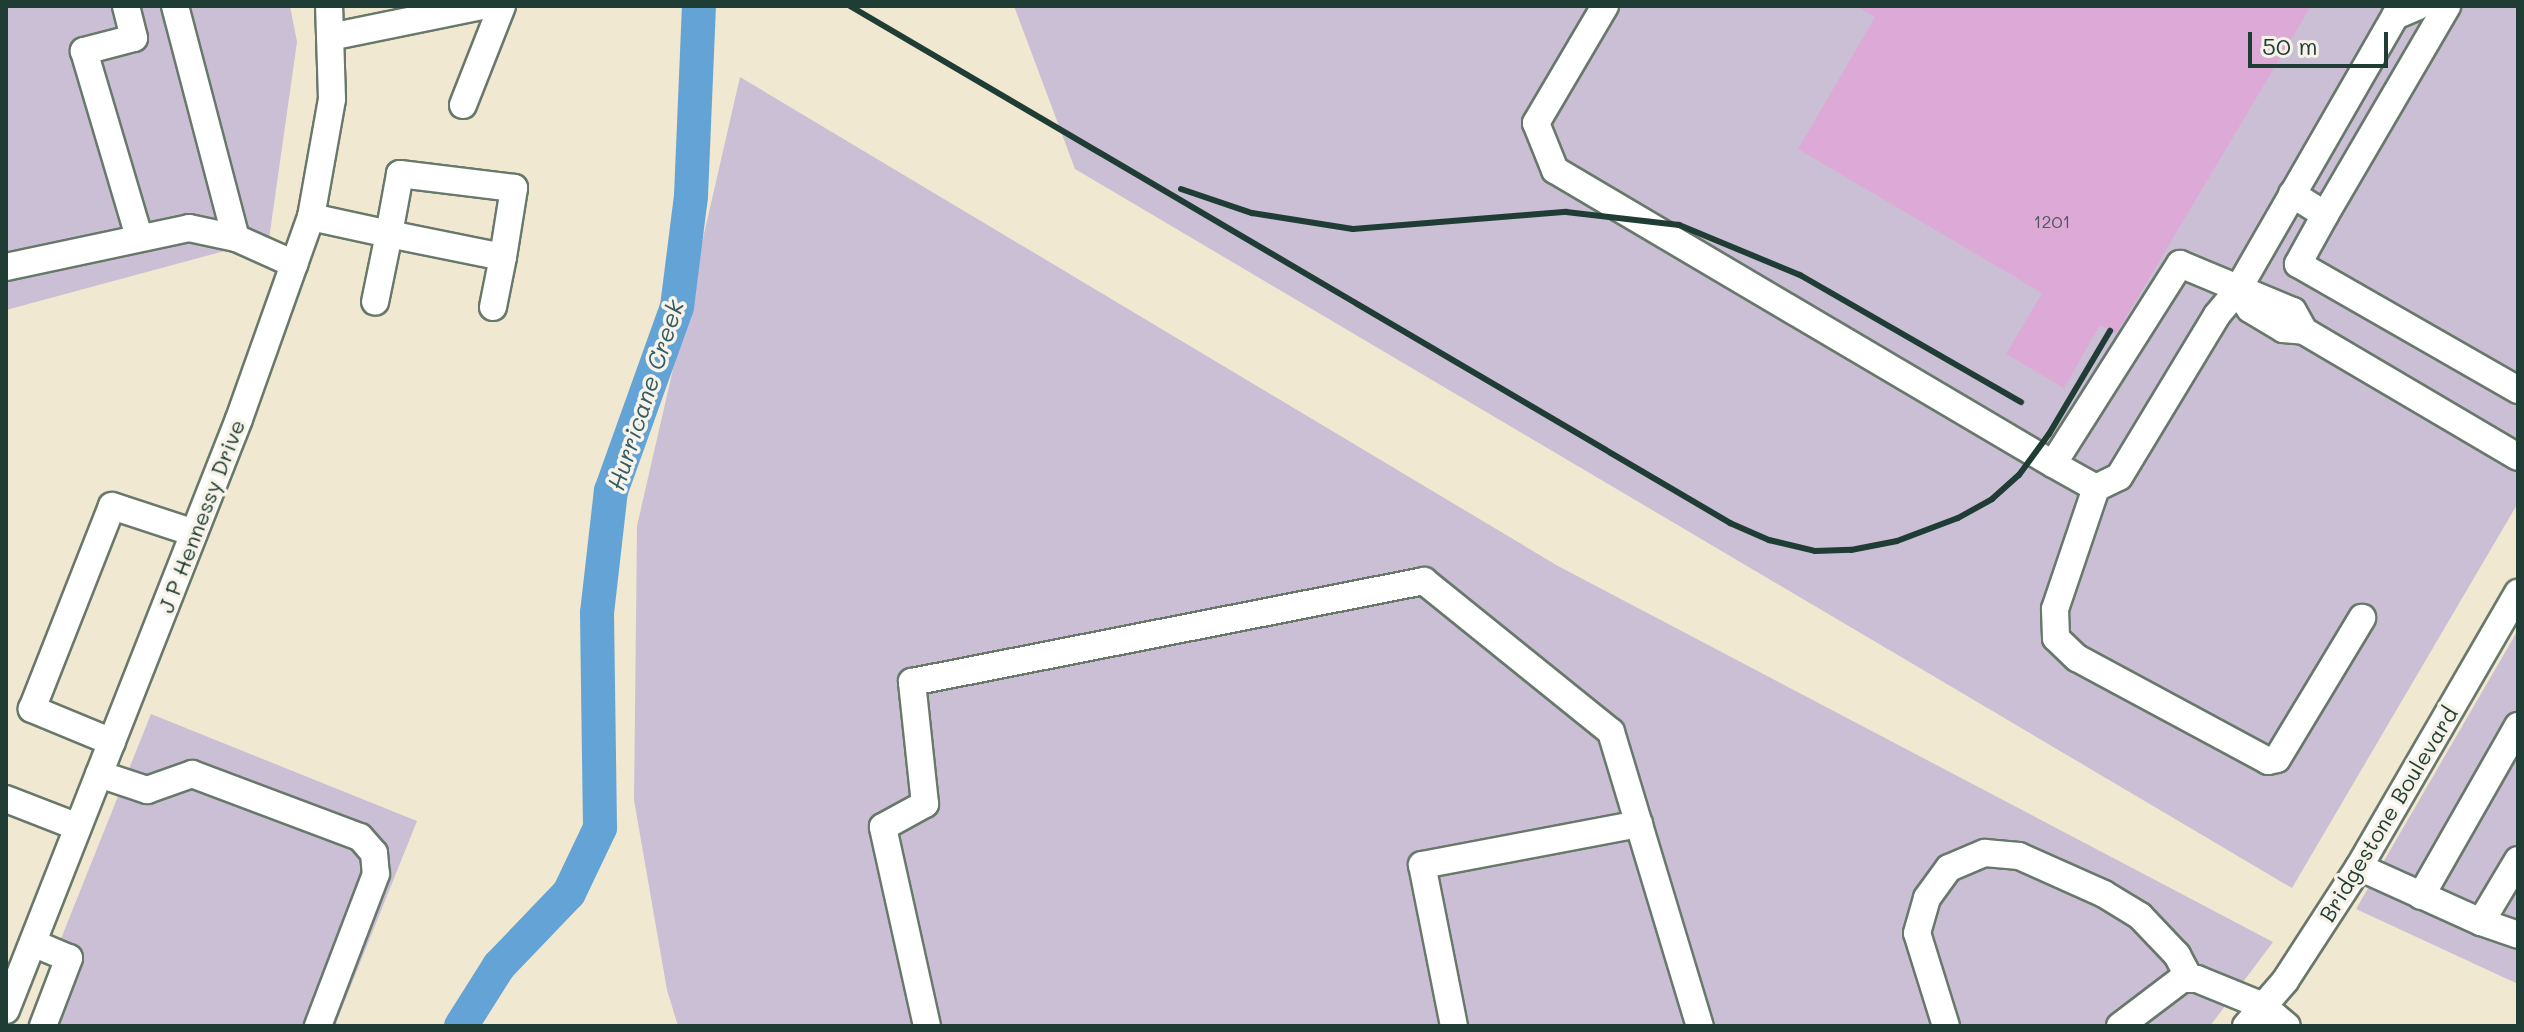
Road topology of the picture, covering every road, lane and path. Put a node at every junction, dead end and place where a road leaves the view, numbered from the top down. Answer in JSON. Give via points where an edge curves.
{"nodes":[{"id":1,"x":126,"y":6,"type":"edge"},
{"id":2,"x":175,"y":6,"type":"edge"},
{"id":3,"x":329,"y":6,"type":"edge"},
{"id":4,"x":482,"y":6,"type":"edge"},
{"id":5,"x":502,"y":6,"type":"edge"},
{"id":6,"x":1605,"y":6,"type":"edge"},
{"id":7,"x":2418,"y":6,"type":"edge"},
{"id":8,"x":2447,"y":6,"type":"edge"},
{"id":9,"x":330,"y":37,"type":"junction"},
{"id":10,"x":2348,"y":96,"type":"junction"},
{"id":11,"x":463,"y":105,"type":"dead end"},
{"id":12,"x":2383,"y":115,"type":"junction"},
{"id":13,"x":2292,"y":194,"type":"junction"},
{"id":14,"x":2325,"y":215,"type":"junction"},
{"id":15,"x":311,"y":217,"type":"junction"},
{"id":16,"x":389,"y":234,"type":"junction"},
{"id":17,"x":139,"y":237,"type":"junction"},
{"id":18,"x":236,"y":238,"type":"junction"},
{"id":19,"x":503,"y":257,"type":"junction"},
{"id":20,"x":294,"y":264,"type":"junction"},
{"id":21,"x":6,"y":267,"type":"edge"},
{"id":22,"x":2237,"y":291,"type":"junction"},
{"id":23,"x":375,"y":302,"type":"dead end"},
{"id":24,"x":493,"y":307,"type":"dead end"},
{"id":25,"x":2518,"y":390,"type":"edge"},
{"id":26,"x":2518,"y":457,"type":"edge"},
{"id":27,"x":2053,"y":464,"type":"junction"},
{"id":28,"x":2096,"y":488,"type":"junction"},
{"id":29,"x":194,"y":533,"type":"junction"},
{"id":30,"x":2518,"y":593,"type":"edge"},
{"id":31,"x":2362,"y":618,"type":"dead end"},
{"id":32,"x":2518,"y":726,"type":"edge"},
{"id":33,"x":112,"y":742,"type":"junction"},
{"id":34,"x":99,"y":774,"type":"junction"},
{"id":35,"x":6,"y":799,"type":"edge"},
{"id":36,"x":1639,"y":824,"type":"junction"},
{"id":37,"x":78,"y":827,"type":"junction"},
{"id":38,"x":2518,"y":860,"type":"edge"},
{"id":39,"x":2359,"y":867,"type":"junction"},
{"id":40,"x":2421,"y":896,"type":"junction"},
{"id":41,"x":2481,"y":922,"type":"junction"},
{"id":42,"x":2518,"y":935,"type":"edge"},
{"id":43,"x":33,"y":943,"type":"junction"},
{"id":44,"x":2190,"y":979,"type":"junction"},
{"id":45,"x":2263,"y":1006,"type":"junction"},
{"id":46,"x":6,"y":1010,"type":"edge"},
{"id":47,"x":43,"y":1026,"type":"edge"},
{"id":48,"x":318,"y":1026,"type":"edge"},
{"id":49,"x":927,"y":1026,"type":"edge"},
{"id":50,"x":1454,"y":1026,"type":"edge"},
{"id":51,"x":1700,"y":1026,"type":"edge"},
{"id":52,"x":1946,"y":1026,"type":"edge"},
{"id":53,"x":2120,"y":1026,"type":"edge"},
{"id":54,"x":2246,"y":1026,"type":"edge"},
{"id":55,"x":2287,"y":1026,"type":"edge"}],
"edges":[{"from":1,"to":17,"type":"street","via":[[134,38],[84,51]]},
{"from":2,"to":18,"type":"street"},
{"from":3,"to":9,"type":"street","name":"J P Hennessy Drive"},
{"from":4,"to":9,"type":"street"},
{"from":5,"to":11,"type":"street"},
{"from":6,"to":27,"type":"street","via":[[1536,123],[1555,170]]},
{"from":7,"to":10,"type":"street","via":[[2395,16]]},
{"from":8,"to":12,"type":"street"},
{"from":9,"to":15,"type":"street","name":"J P Hennessy Drive","via":[[332,99]]},
{"from":10,"to":12,"type":"street"},
{"from":10,"to":13,"type":"street"},
{"from":12,"to":14,"type":"street"},
{"from":13,"to":14,"type":"street"},
{"from":13,"to":22,"type":"street"},
{"from":14,"to":25,"type":"street","via":[[2298,264]]},
{"from":15,"to":16,"type":"street"},
{"from":15,"to":20,"type":"street","name":"J P Hennessy Drive"},
{"from":16,"to":19,"type":"street"},
{"from":16,"to":19,"type":"street","via":[[400,174],[514,188]]},
{"from":16,"to":23,"type":"street"},
{"from":17,"to":18,"type":"street","via":[[189,228]]},
{"from":17,"to":21,"type":"street"},
{"from":18,"to":20,"type":"street"},
{"from":19,"to":24,"type":"street"},
{"from":20,"to":29,"type":"street","name":"J P Hennessy Drive"},
{"from":22,"to":26,"type":"street","via":[[2258,293],[2293,311],[2304,331]]},
{"from":22,"to":27,"type":"street","via":[[2180,264]]},
{"from":22,"to":28,"type":"street","via":[[2217,315],[2119,477]]},
{"from":27,"to":28,"type":"street"},
{"from":28,"to":31,"type":"street","via":[[2055,609],[2056,638],[2077,658],[2268,761],[2277,759]]},
{"from":29,"to":33,"type":"street","name":"J P Hennessy Drive"},
{"from":29,"to":33,"type":"street","via":[[112,506],[32,709]]},
{"from":30,"to":39,"type":"street","name":"Bridgestone Boulevard"},
{"from":32,"to":40,"type":"street"},
{"from":33,"to":34,"type":"street","name":"J P Hennessy Drive"},
{"from":34,"to":37,"type":"street","name":"J P Hennessy Drive"},
{"from":34,"to":48,"type":"street","via":[[147,790],[192,774],[360,837],[374,853],[376,874]]},
{"from":35,"to":37,"type":"street"},
{"from":36,"to":49,"type":"street","via":[[1611,732],[1424,581],[912,682],[925,804],[883,827]]},
{"from":36,"to":50,"type":"street","via":[[1422,865]]},
{"from":36,"to":51,"type":"street"},
{"from":37,"to":43,"type":"street","name":"J P Hennessy Drive"},
{"from":38,"to":41,"type":"street"},
{"from":39,"to":40,"type":"street"},
{"from":39,"to":45,"type":"street","name":"Bridgestone Boulevard"},
{"from":40,"to":41,"type":"street"},
{"from":41,"to":42,"type":"street"},
{"from":43,"to":46,"type":"street","name":"J P Hennessy Drive"},
{"from":43,"to":47,"type":"street","via":[[69,958]]},
{"from":44,"to":45,"type":"street"},
{"from":44,"to":52,"type":"street","via":[[2177,955],[2140,916],[2019,856],[1985,853],[1949,868],[1927,898],[1917,933]]},
{"from":44,"to":53,"type":"street","via":[[2182,979]]},
{"from":45,"to":54,"type":"street","name":"Bridgestone Boulevard"},
{"from":45,"to":55,"type":"street"}]}
